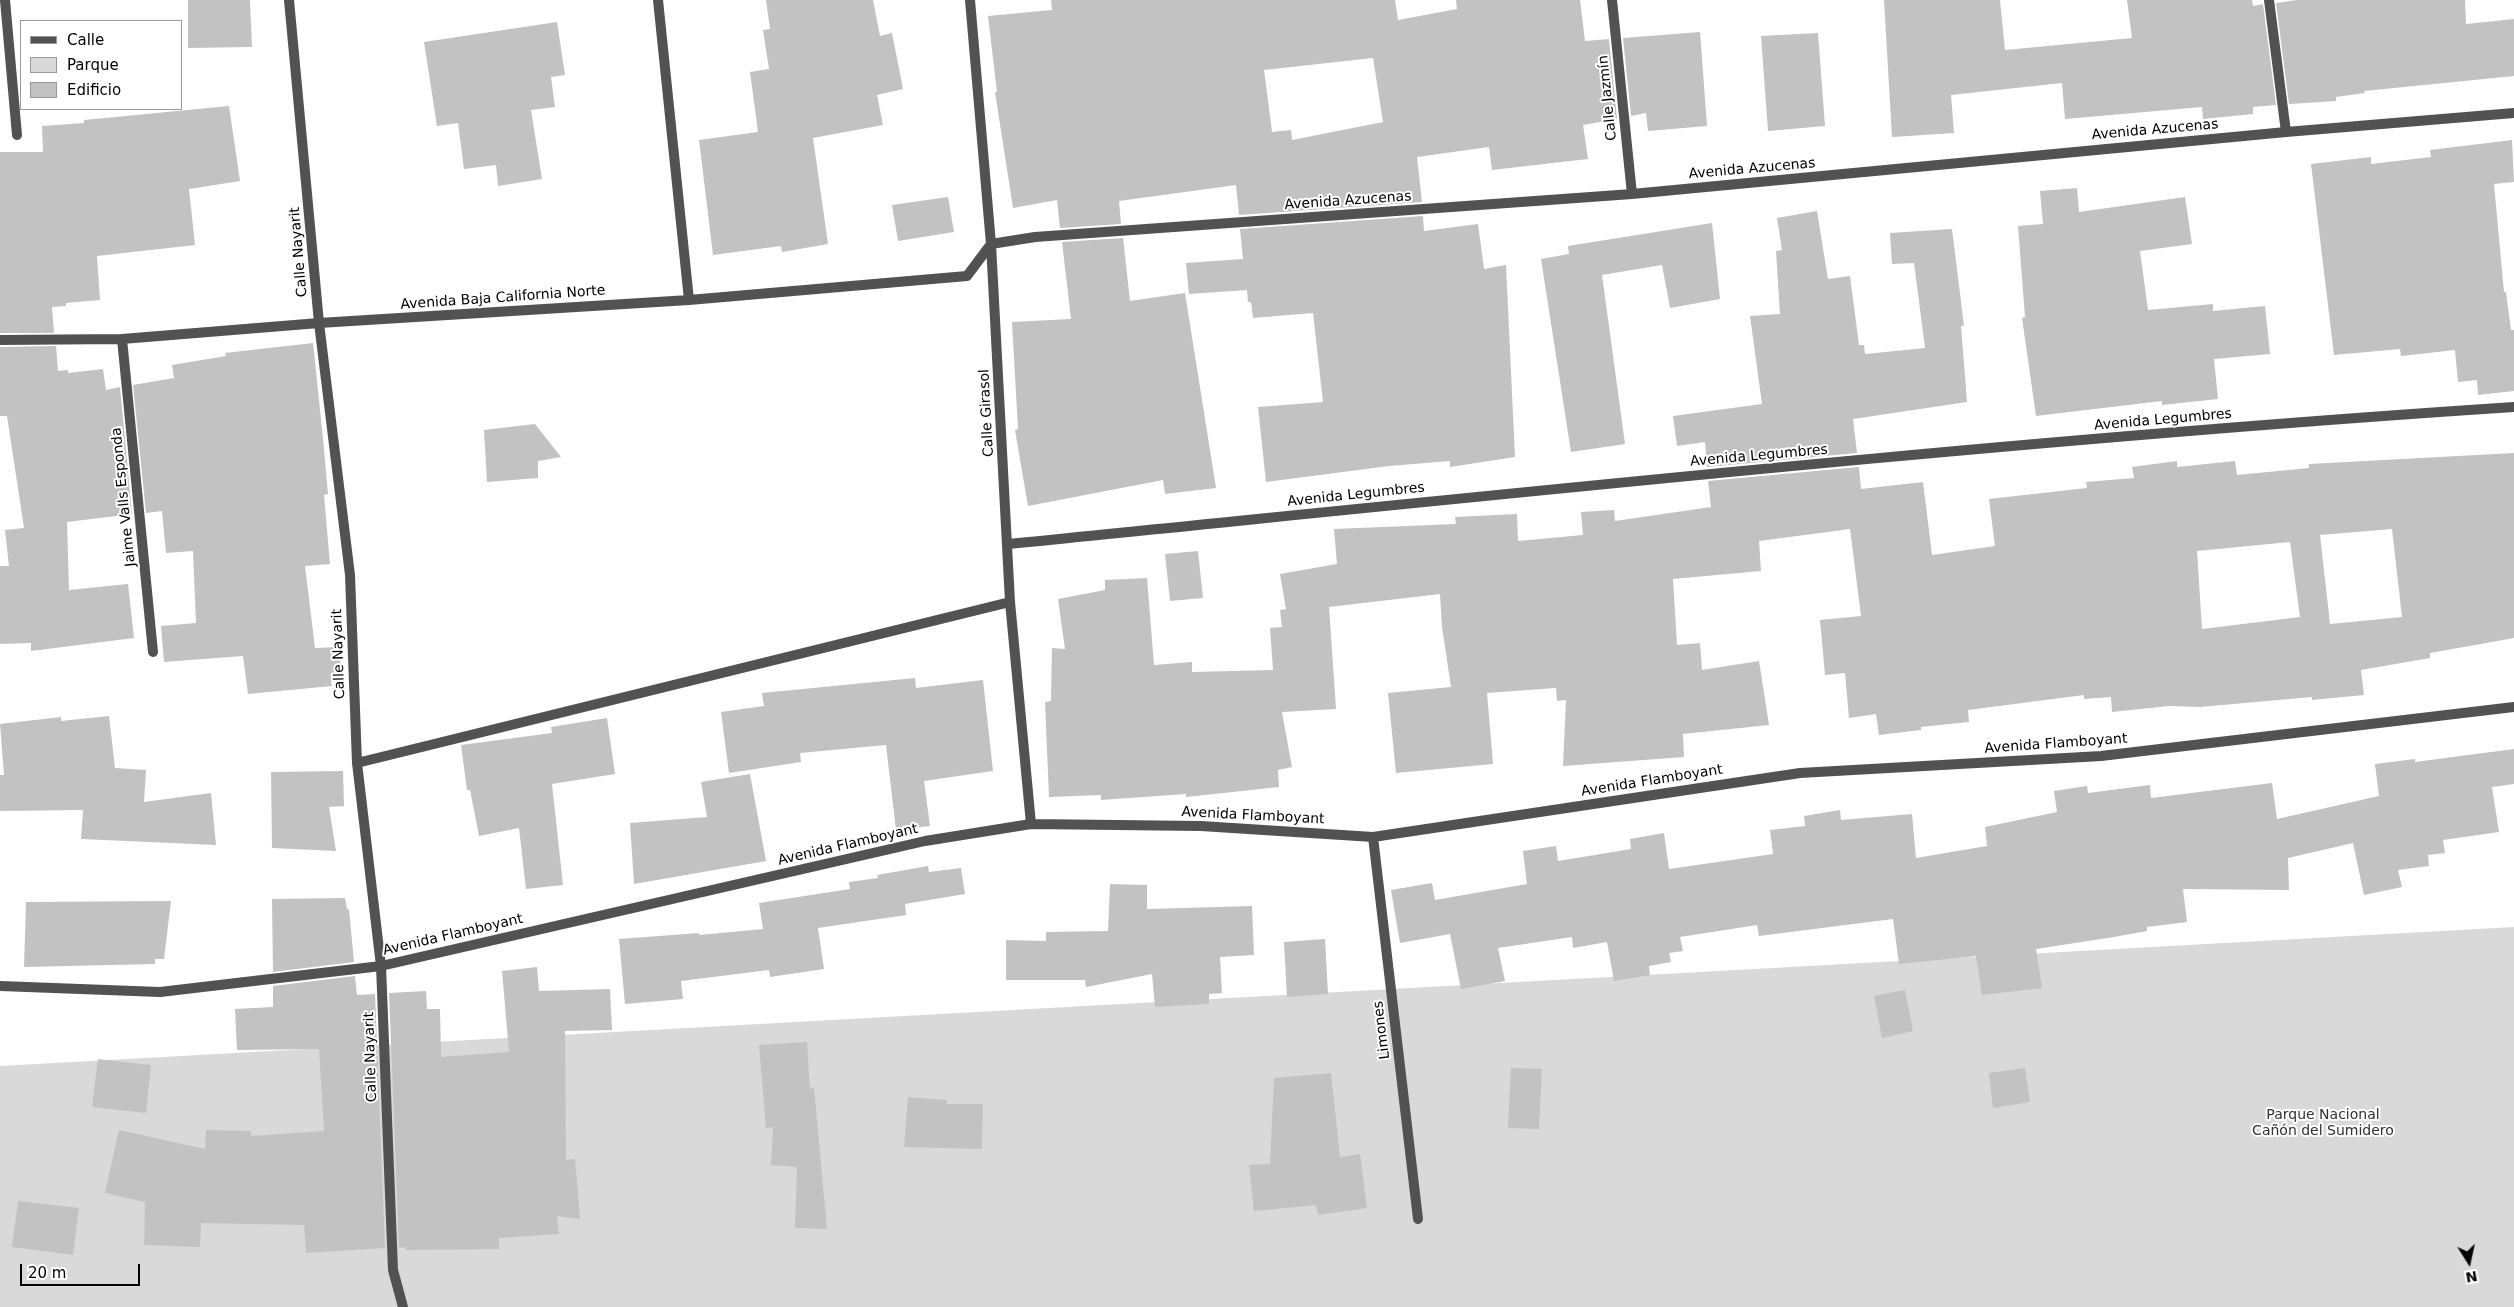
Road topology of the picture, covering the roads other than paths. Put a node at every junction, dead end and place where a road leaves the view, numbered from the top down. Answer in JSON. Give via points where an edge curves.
{"nodes":[{"id":1,"x":6,"y":0,"type":"edge"},
{"id":2,"x":289,"y":0,"type":"edge"},
{"id":3,"x":658,"y":0,"type":"edge"},
{"id":4,"x":970,"y":0,"type":"edge"},
{"id":5,"x":1612,"y":0,"type":"edge"},
{"id":6,"x":2269,"y":0,"type":"edge"},
{"id":7,"x":2514,"y":113,"type":"edge"},
{"id":8,"x":2286,"y":132,"type":"junction"},
{"id":9,"x":17,"y":135,"type":"dead end"},
{"id":10,"x":1632,"y":194,"type":"junction"},
{"id":11,"x":991,"y":244,"type":"junction"},
{"id":12,"x":689,"y":300,"type":"junction"},
{"id":13,"x":319,"y":323,"type":"junction"},
{"id":14,"x":122,"y":339,"type":"junction"},
{"id":15,"x":0,"y":340,"type":"edge"},
{"id":16,"x":2514,"y":407,"type":"edge"},
{"id":17,"x":1008,"y":544,"type":"junction"},
{"id":18,"x":1010,"y":602,"type":"junction"},
{"id":19,"x":153,"y":652,"type":"dead end"},
{"id":20,"x":2514,"y":707,"type":"edge"},
{"id":21,"x":357,"y":763,"type":"junction"},
{"id":22,"x":1031,"y":824,"type":"junction"},
{"id":23,"x":1373,"y":837,"type":"junction"},
{"id":24,"x":381,"y":966,"type":"junction"},
{"id":25,"x":0,"y":986,"type":"edge"},
{"id":26,"x":1418,"y":1219,"type":"dead end"},
{"id":27,"x":403,"y":1307,"type":"edge"}],
"edges":[{"from":1,"to":9,"type":"street"},
{"from":2,"to":13,"type":"street","name":"Calle Nayarit"},
{"from":3,"to":12,"type":"street"},
{"from":4,"to":11,"type":"street","name":"Calle Girasol"},
{"from":5,"to":10,"type":"street","name":"Calle Jazmín"},
{"from":6,"to":8,"type":"street"},
{"from":7,"to":8,"type":"street","name":"Avenida Azucenas"},
{"from":8,"to":10,"type":"street","name":"Avenida Azucenas"},
{"from":10,"to":11,"type":"street","name":"Avenida Azucenas","via":[[1035,237]]},
{"from":11,"to":12,"type":"street","name":"Avenida Baja California Norte","via":[[967,276]]},
{"from":11,"to":17,"type":"street","name":"Calle Girasol"},
{"from":12,"to":13,"type":"street","name":"Avenida Baja California Norte"},
{"from":13,"to":14,"type":"street","name":"Avenida Baja California Norte"},
{"from":13,"to":21,"type":"street","name":"Calle Nayarit","via":[[350,575]]},
{"from":14,"to":15,"type":"street","name":"Avenida Baja California Norte"},
{"from":14,"to":19,"type":"street","name":"Jaime Valls Esponda"},
{"from":16,"to":17,"type":"street","name":"Avenida Legumbres","via":[[2290,422]]},
{"from":17,"to":18,"type":"street","name":"Calle Girasol"},
{"from":18,"to":21,"type":"street"},
{"from":18,"to":22,"type":"street","name":"Calle Girasol"},
{"from":20,"to":23,"type":"street","name":"Avenida Flamboyant","via":[[2102,756],[1800,773]]},
{"from":21,"to":24,"type":"street","name":"Calle Nayarit"},
{"from":22,"to":23,"type":"street","name":"Avenida Flamboyant","via":[[1201,826]]},
{"from":22,"to":24,"type":"street","name":"Avenida Flamboyant","via":[[925,841]]},
{"from":23,"to":26,"type":"street","name":"Limones"},
{"from":24,"to":25,"type":"street","name":"Avenida Flamboyant","via":[[160,992]]},
{"from":24,"to":27,"type":"street","name":"Calle Nayarit","via":[[393,1270]]}]}
